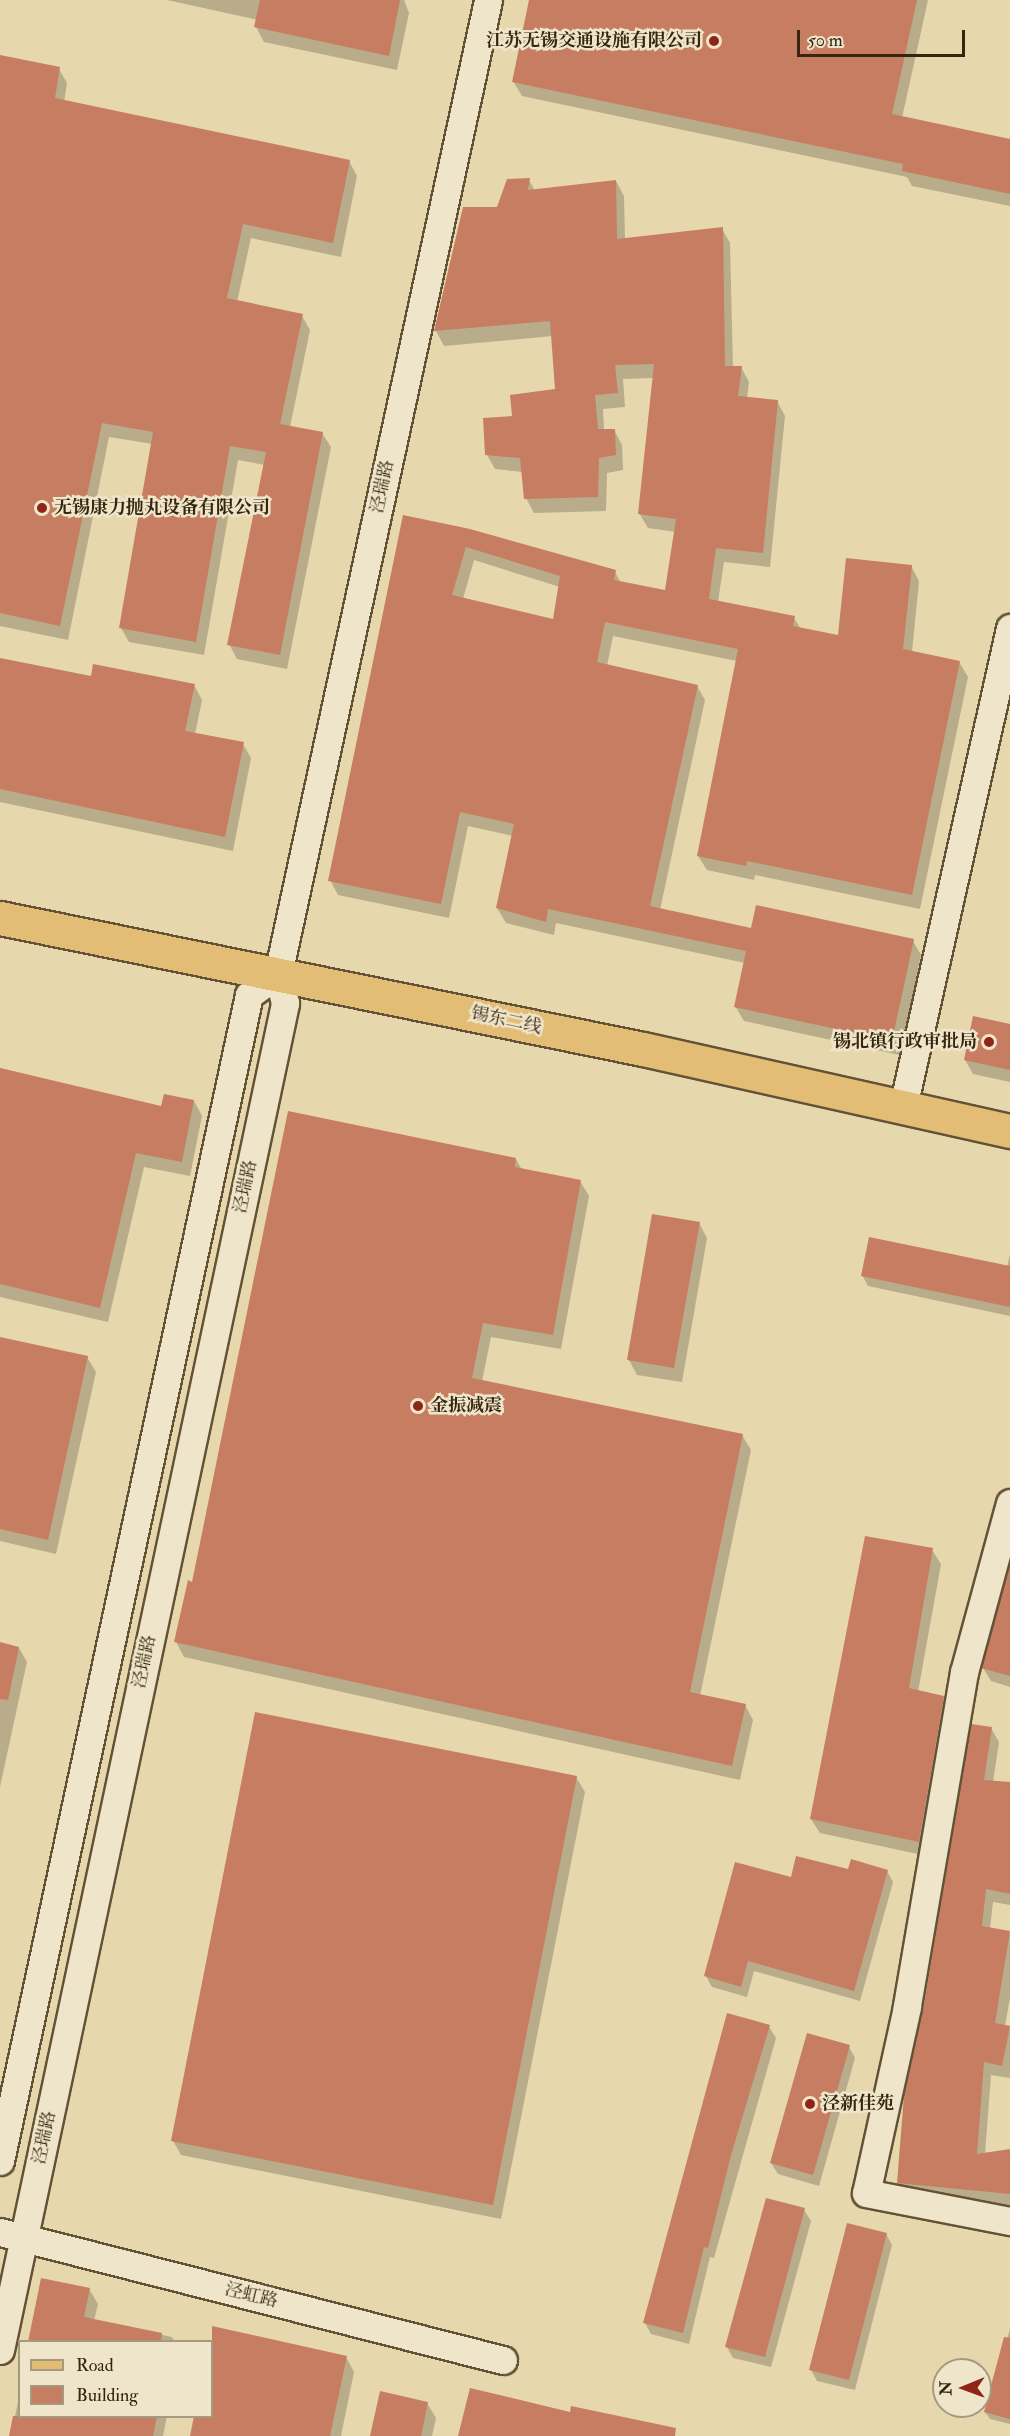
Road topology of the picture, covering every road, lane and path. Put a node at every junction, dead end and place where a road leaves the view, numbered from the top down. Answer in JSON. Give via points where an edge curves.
{"nodes":[{"id":1,"x":488,"y":0,"type":"edge"},
{"id":2,"x":1010,"y":628,"type":"edge"},
{"id":3,"x":0,"y":918,"type":"edge"},
{"id":4,"x":278,"y":974,"type":"junction"},
{"id":5,"x":903,"y":1107,"type":"junction"},
{"id":6,"x":1010,"y":1131,"type":"edge"},
{"id":7,"x":1010,"y":1503,"type":"edge"},
{"id":8,"x":0,"y":2161,"type":"edge"},
{"id":9,"x":1010,"y":2221,"type":"edge"},
{"id":10,"x":12,"y":2235,"type":"edge"},
{"id":11,"x":0,"y":2350,"type":"edge"},
{"id":12,"x":503,"y":2360,"type":"dead end"}],
"edges":[{"from":1,"to":4,"type":"street","name":"泾瑞路"},
{"from":2,"to":5,"type":"street"},
{"from":3,"to":4,"type":"main road","name":"锡东二线"},
{"from":4,"to":5,"type":"main road","name":"锡东二线"},
{"from":4,"to":8,"type":"street","name":"泾瑞路","via":[[249,995]]},
{"from":4,"to":10,"type":"street","name":"泾瑞路","via":[[285,1003]]},
{"from":5,"to":6,"type":"main road","name":"锡东二线"},
{"from":7,"to":9,"type":"street","via":[[964,1672],[907,2007],[866,2193]]},
{"from":10,"to":11,"type":"street","name":"泾瑞路"},
{"from":10,"to":12,"type":"street","name":"泾虹路"}]}
